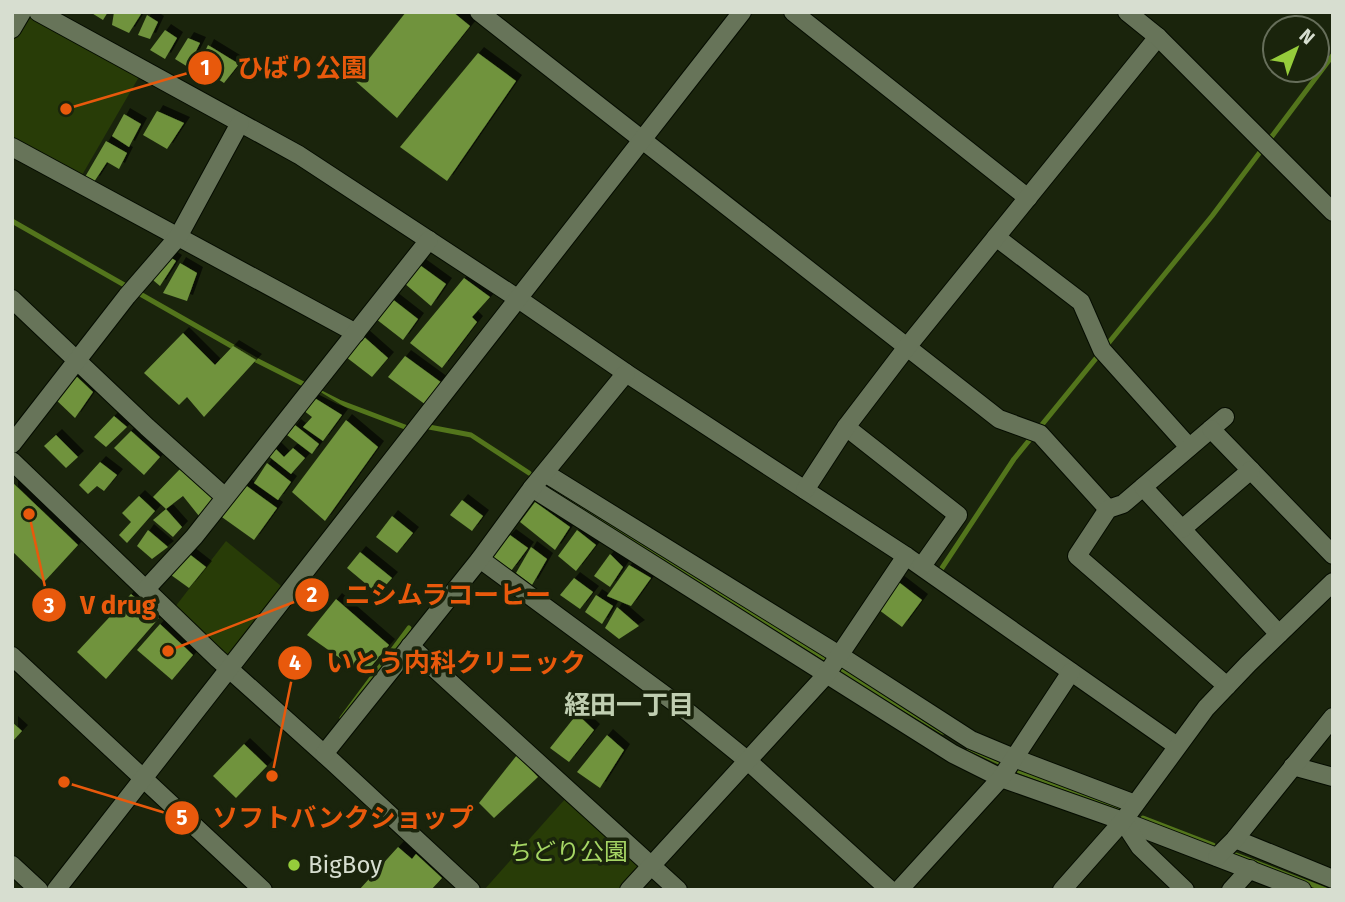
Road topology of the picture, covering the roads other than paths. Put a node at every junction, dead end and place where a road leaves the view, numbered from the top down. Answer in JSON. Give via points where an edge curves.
{"nodes":[{"id":1,"x":22,"y":12,"type":"edge"},
{"id":2,"x":38,"y":12,"type":"edge"},
{"id":3,"x":479,"y":12,"type":"edge"},
{"id":4,"x":742,"y":12,"type":"edge"},
{"id":5,"x":793,"y":12,"type":"edge"},
{"id":6,"x":1127,"y":12,"type":"edge"},
{"id":7,"x":12,"y":29,"type":"edge"},
{"id":8,"x":1158,"y":37,"type":"junction"},
{"id":9,"x":240,"y":123,"type":"junction"},
{"id":10,"x":642,"y":140,"type":"junction"},
{"id":11,"x":12,"y":147,"type":"edge"},
{"id":12,"x":1028,"y":198,"type":"junction"},
{"id":13,"x":1333,"y":212,"type":"edge"},
{"id":14,"x":178,"y":237,"type":"junction"},
{"id":15,"x":996,"y":237,"type":"junction"},
{"id":16,"x":429,"y":240,"type":"junction"},
{"id":17,"x":517,"y":298,"type":"junction"},
{"id":18,"x":12,"y":299,"type":"edge"},
{"id":19,"x":356,"y":332,"type":"junction"},
{"id":20,"x":907,"y":347,"type":"junction"},
{"id":21,"x":76,"y":361,"type":"junction"},
{"id":22,"x":626,"y":373,"type":"junction"},
{"id":23,"x":846,"y":428,"type":"junction"},
{"id":24,"x":12,"y":444,"type":"edge"},
{"id":25,"x":1189,"y":447,"type":"junction"},
{"id":26,"x":12,"y":461,"type":"edge"},
{"id":27,"x":1251,"y":470,"type":"junction"},
{"id":28,"x":545,"y":473,"type":"junction"},
{"id":29,"x":1143,"y":487,"type":"junction"},
{"id":30,"x":532,"y":488,"type":"junction"},
{"id":31,"x":805,"y":490,"type":"junction"},
{"id":32,"x":225,"y":497,"type":"junction"},
{"id":33,"x":1108,"y":509,"type":"junction"},
{"id":34,"x":1182,"y":529,"type":"junction"},
{"id":35,"x":1333,"y":555,"type":"edge"},
{"id":36,"x":906,"y":556,"type":"junction"},
{"id":37,"x":480,"y":559,"type":"junction"},
{"id":38,"x":922,"y":566,"type":"junction"},
{"id":39,"x":1333,"y":582,"type":"edge"},
{"id":40,"x":146,"y":589,"type":"junction"},
{"id":41,"x":1279,"y":634,"type":"junction"},
{"id":42,"x":410,"y":646,"type":"junction"},
{"id":43,"x":839,"y":655,"type":"junction"},
{"id":44,"x":12,"y":656,"type":"edge"},
{"id":45,"x":229,"y":668,"type":"junction"},
{"id":46,"x":1071,"y":672,"type":"junction"},
{"id":47,"x":826,"y":675,"type":"junction"},
{"id":48,"x":1227,"y":686,"type":"junction"},
{"id":49,"x":1333,"y":718,"type":"edge"},
{"id":50,"x":1177,"y":746,"type":"junction"},
{"id":51,"x":324,"y":754,"type":"junction"},
{"id":52,"x":1014,"y":758,"type":"junction"},
{"id":53,"x":748,"y":761,"type":"junction"},
{"id":54,"x":1293,"y":766,"type":"junction"},
{"id":55,"x":1333,"y":777,"type":"edge"},
{"id":56,"x":1001,"y":778,"type":"junction"},
{"id":57,"x":144,"y":779,"type":"junction"},
{"id":58,"x":1135,"y":804,"type":"junction"},
{"id":59,"x":1122,"y":821,"type":"junction"},
{"id":60,"x":1235,"y":839,"type":"junction"},
{"id":61,"x":1217,"y":857,"type":"junction"},
{"id":62,"x":12,"y":865,"type":"edge"},
{"id":63,"x":652,"y":866,"type":"junction"},
{"id":64,"x":1250,"y":869,"type":"junction"},
{"id":65,"x":1333,"y":879,"type":"edge"},
{"id":66,"x":40,"y":890,"type":"edge"},
{"id":67,"x":56,"y":890,"type":"edge"},
{"id":68,"x":263,"y":890,"type":"edge"},
{"id":69,"x":471,"y":890,"type":"edge"},
{"id":70,"x":629,"y":890,"type":"edge"},
{"id":71,"x":678,"y":890,"type":"edge"},
{"id":72,"x":890,"y":890,"type":"edge"},
{"id":73,"x":899,"y":890,"type":"edge"},
{"id":74,"x":1062,"y":890,"type":"edge"},
{"id":75,"x":1185,"y":890,"type":"edge"},
{"id":76,"x":1231,"y":890,"type":"edge"},
{"id":77,"x":1302,"y":890,"type":"edge"}],
"edges":[{"from":1,"to":7,"type":"street"},
{"from":2,"to":9,"type":"street"},
{"from":3,"to":10,"type":"street"},
{"from":4,"to":10,"type":"street"},
{"from":5,"to":12,"type":"street"},
{"from":6,"to":8,"type":"street"},
{"from":8,"to":12,"type":"street"},
{"from":8,"to":13,"type":"street"},
{"from":9,"to":14,"type":"street"},
{"from":9,"to":16,"type":"street","via":[[299,155]]},
{"from":10,"to":17,"type":"street"},
{"from":10,"to":20,"type":"street"},
{"from":11,"to":14,"type":"street"},
{"from":12,"to":15,"type":"street"},
{"from":14,"to":19,"type":"street"},
{"from":14,"to":21,"type":"street"},
{"from":15,"to":20,"type":"street"},
{"from":15,"to":25,"type":"street","via":[[1081,302],[1102,350]]},
{"from":16,"to":17,"type":"street"},
{"from":16,"to":19,"type":"street"},
{"from":17,"to":22,"type":"street"},
{"from":17,"to":45,"type":"street"},
{"from":18,"to":21,"type":"street"},
{"from":19,"to":32,"type":"street"},
{"from":20,"to":23,"type":"street"},
{"from":20,"to":33,"type":"street","via":[[999,419],[1040,434]]},
{"from":21,"to":24,"type":"street"},
{"from":21,"to":32,"type":"street"},
{"from":22,"to":28,"type":"street"},
{"from":22,"to":31,"type":"street"},
{"from":23,"to":31,"type":"street"},
{"from":23,"to":38,"type":"street","via":[[958,515]]},
{"from":25,"to":27,"type":"street","via":[[1218,423]]},
{"from":25,"to":29,"type":"street"},
{"from":26,"to":40,"type":"street"},
{"from":27,"to":34,"type":"street"},
{"from":27,"to":35,"type":"street"},
{"from":28,"to":30,"type":"street"},
{"from":28,"to":43,"type":"street"},
{"from":29,"to":33,"type":"street","via":[[1123,504]]},
{"from":29,"to":34,"type":"street"},
{"from":30,"to":37,"type":"street"},
{"from":30,"to":47,"type":"street"},
{"from":31,"to":36,"type":"street"},
{"from":32,"to":40,"type":"street"},
{"from":33,"to":48,"type":"street","via":[[1077,556]]},
{"from":34,"to":41,"type":"street"},
{"from":36,"to":38,"type":"street"},
{"from":36,"to":43,"type":"street"},
{"from":37,"to":42,"type":"street"},
{"from":37,"to":53,"type":"street"},
{"from":38,"to":46,"type":"street"},
{"from":39,"to":41,"type":"street"},
{"from":40,"to":45,"type":"street"},
{"from":41,"to":48,"type":"street"},
{"from":42,"to":51,"type":"street"},
{"from":42,"to":63,"type":"street"},
{"from":43,"to":47,"type":"street"},
{"from":43,"to":52,"type":"street","via":[[971,740]]},
{"from":44,"to":57,"type":"street"},
{"from":45,"to":51,"type":"street"},
{"from":45,"to":57,"type":"street"},
{"from":46,"to":50,"type":"street"},
{"from":46,"to":52,"type":"street"},
{"from":47,"to":53,"type":"street"},
{"from":47,"to":56,"type":"street","via":[[953,754]]},
{"from":48,"to":50,"type":"street"},
{"from":49,"to":54,"type":"street"},
{"from":50,"to":58,"type":"street"},
{"from":51,"to":69,"type":"street"},
{"from":52,"to":56,"type":"street"},
{"from":52,"to":58,"type":"street"},
{"from":53,"to":63,"type":"street"},
{"from":53,"to":72,"type":"street"},
{"from":54,"to":55,"type":"street"},
{"from":54,"to":60,"type":"street"},
{"from":56,"to":59,"type":"street"},
{"from":56,"to":73,"type":"street"},
{"from":57,"to":67,"type":"street"},
{"from":57,"to":68,"type":"street"},
{"from":58,"to":59,"type":"street"},
{"from":59,"to":61,"type":"street"},
{"from":59,"to":74,"type":"street"},
{"from":59,"to":75,"type":"street","via":[[1140,847]]},
{"from":60,"to":61,"type":"street"},
{"from":60,"to":65,"type":"street"},
{"from":61,"to":64,"type":"street"},
{"from":62,"to":66,"type":"street"},
{"from":63,"to":70,"type":"street"},
{"from":63,"to":71,"type":"street"},
{"from":64,"to":76,"type":"street"},
{"from":64,"to":77,"type":"street"}]}
